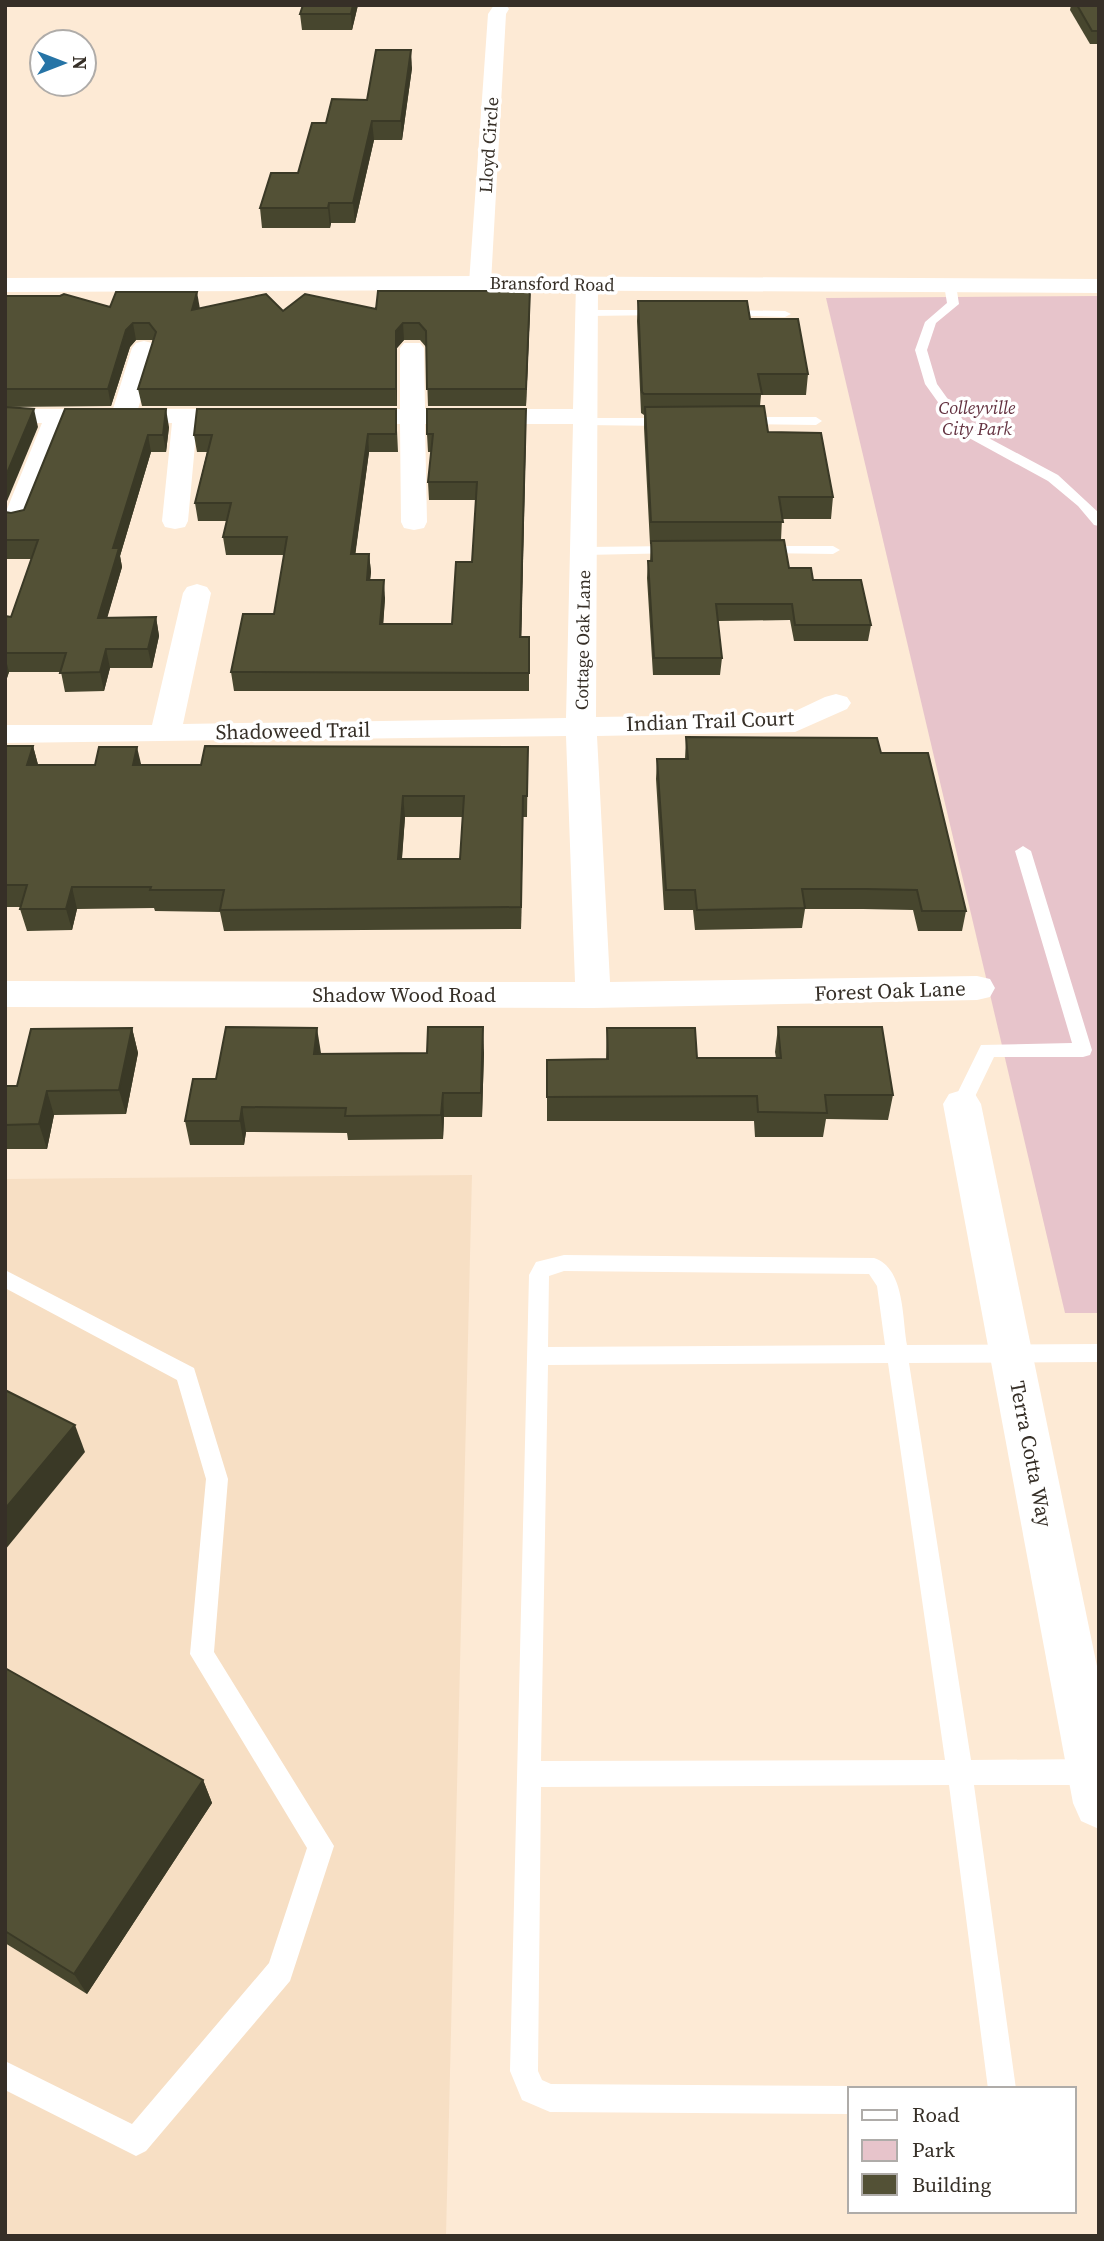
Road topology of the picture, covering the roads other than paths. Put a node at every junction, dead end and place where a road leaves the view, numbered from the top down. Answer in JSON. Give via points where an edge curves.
{"nodes":[{"id":1,"x":500,"y":6,"type":"edge"},
{"id":2,"x":481,"y":283,"type":"junction"},
{"id":3,"x":5,"y":285,"type":"edge"},
{"id":4,"x":950,"y":285,"type":"junction"},
{"id":5,"x":1099,"y":286,"type":"edge"},
{"id":6,"x":587,"y":298,"type":"junction"},
{"id":7,"x":679,"y":313,"type":"edge"},
{"id":8,"x":705,"y":313,"type":"edge"},
{"id":9,"x":785,"y":314,"type":"dead end"},
{"id":10,"x":144,"y":348,"type":"dead end"},
{"id":11,"x":412,"y":348,"type":"dead end"},
{"id":12,"x":5,"y":416,"type":"edge"},
{"id":13,"x":57,"y":416,"type":"junction"},
{"id":14,"x":123,"y":416,"type":"junction"},
{"id":15,"x":185,"y":416,"type":"junction"},
{"id":16,"x":265,"y":416,"type":"edge"},
{"id":17,"x":319,"y":416,"type":"edge"},
{"id":18,"x":413,"y":416,"type":"junction"},
{"id":19,"x":586,"y":419,"type":"junction"},
{"id":20,"x":816,"y":421,"type":"dead end"},
{"id":21,"x":681,"y":422,"type":"edge"},
{"id":22,"x":721,"y":422,"type":"edge"},
{"id":23,"x":16,"y":521,"type":"edge"},
{"id":24,"x":175,"y":521,"type":"dead end"},
{"id":25,"x":414,"y":522,"type":"dead end"},
{"id":26,"x":1099,"y":522,"type":"edge"},
{"id":27,"x":695,"y":550,"type":"edge"},
{"id":28,"x":750,"y":550,"type":"edge"},
{"id":29,"x":833,"y":550,"type":"dead end"},
{"id":30,"x":584,"y":551,"type":"junction"},
{"id":31,"x":197,"y":593,"type":"dead end"},
{"id":32,"x":836,"y":702,"type":"dead end"},
{"id":33,"x":581,"y":724,"type":"junction"},
{"id":34,"x":5,"y":734,"type":"edge"},
{"id":35,"x":165,"y":734,"type":"junction"},
{"id":36,"x":1023,"y":850,"type":"dead end"},
{"id":37,"x":977,"y":988,"type":"dead end"},
{"id":38,"x":804,"y":993,"type":"joint"},
{"id":39,"x":5,"y":994,"type":"edge"},
{"id":40,"x":593,"y":995,"type":"junction"},
{"id":41,"x":962,"y":1104,"type":"joint"},
{"id":42,"x":5,"y":1278,"type":"edge"},
{"id":43,"x":1011,"y":1353,"type":"junction"},
{"id":44,"x":1099,"y":1353,"type":"edge"},
{"id":45,"x":898,"y":1355,"type":"junction"},
{"id":46,"x":537,"y":1356,"type":"junction"},
{"id":47,"x":960,"y":1773,"type":"junction"},
{"id":48,"x":528,"y":1774,"type":"junction"},
{"id":49,"x":1096,"y":1788,"type":"edge"},
{"id":50,"x":5,"y":2075,"type":"edge"},
{"id":51,"x":1002,"y":2087,"type":"edge"},
{"id":52,"x":848,"y":2100,"type":"edge"}],
"edges":[{"from":1,"to":2,"type":"street","name":"Lloyd Circle"},
{"from":2,"to":3,"type":"street","name":"Bransford Road"},
{"from":2,"to":6,"type":"street","name":"Bransford Road"},
{"from":4,"to":5,"type":"street","name":"Bransford Road"},
{"from":4,"to":6,"type":"street","name":"Bransford Road"},
{"from":4,"to":26,"type":"lane","via":[[953,304],[931,322],[921,350],[931,384],[964,430],[1053,478]]},
{"from":6,"to":7,"type":"lane"},
{"from":6,"to":19,"type":"street","name":"Cottage Oak Lane"},
{"from":8,"to":9,"type":"lane"},
{"from":10,"to":14,"type":"street"},
{"from":11,"to":18,"type":"street"},
{"from":12,"to":13,"type":"street"},
{"from":13,"to":14,"type":"street"},
{"from":13,"to":23,"type":"street"},
{"from":14,"to":15,"type":"street"},
{"from":15,"to":16,"type":"street"},
{"from":15,"to":24,"type":"street"},
{"from":17,"to":18,"type":"street"},
{"from":18,"to":19,"type":"street"},
{"from":18,"to":25,"type":"street"},
{"from":19,"to":21,"type":"lane"},
{"from":19,"to":30,"type":"street","name":"Cottage Oak Lane"},
{"from":20,"to":22,"type":"lane"},
{"from":27,"to":30,"type":"lane"},
{"from":28,"to":29,"type":"lane"},
{"from":30,"to":33,"type":"street","name":"Cottage Oak Lane"},
{"from":31,"to":35,"type":"street"},
{"from":32,"to":33,"type":"street","name":"Indian Trail Court","via":[[795,723]]},
{"from":33,"to":35,"type":"street","name":"Shadoweed Trail"},
{"from":33,"to":40,"type":"street","name":"Cottage Oak Lane"},
{"from":34,"to":35,"type":"street","name":"Shadoweed Trail"},
{"from":36,"to":41,"type":"lane","via":[[1083,1050],[988,1050]]},
{"from":37,"to":38,"type":"street","name":"Forest Oak Lane"},
{"from":38,"to":40,"type":"street","name":"Shadow Wood Road"},
{"from":39,"to":40,"type":"street","name":"Shadow Wood Road"},
{"from":41,"to":43,"type":"street","name":"Terra Cotta Way"},
{"from":42,"to":50,"type":"lane","via":[[186,1374],[217,1479],[202,1654],[321,1846],[280,1971],[136,2141]]},
{"from":43,"to":44,"type":"lane"},
{"from":43,"to":45,"type":"lane"},
{"from":43,"to":49,"type":"street","name":"Terra Cotta Way"},
{"from":45,"to":46,"type":"lane"},
{"from":45,"to":46,"type":"lane","via":[[887,1286],[874,1266],[564,1263],[543,1268],[539,1275]]},
{"from":45,"to":47,"type":"lane"},
{"from":46,"to":48,"type":"lane"},
{"from":47,"to":48,"type":"lane"},
{"from":47,"to":49,"type":"lane"},
{"from":47,"to":51,"type":"lane"},
{"from":48,"to":52,"type":"lane","via":[[524,2071],[532,2090],[550,2098]]}]}
